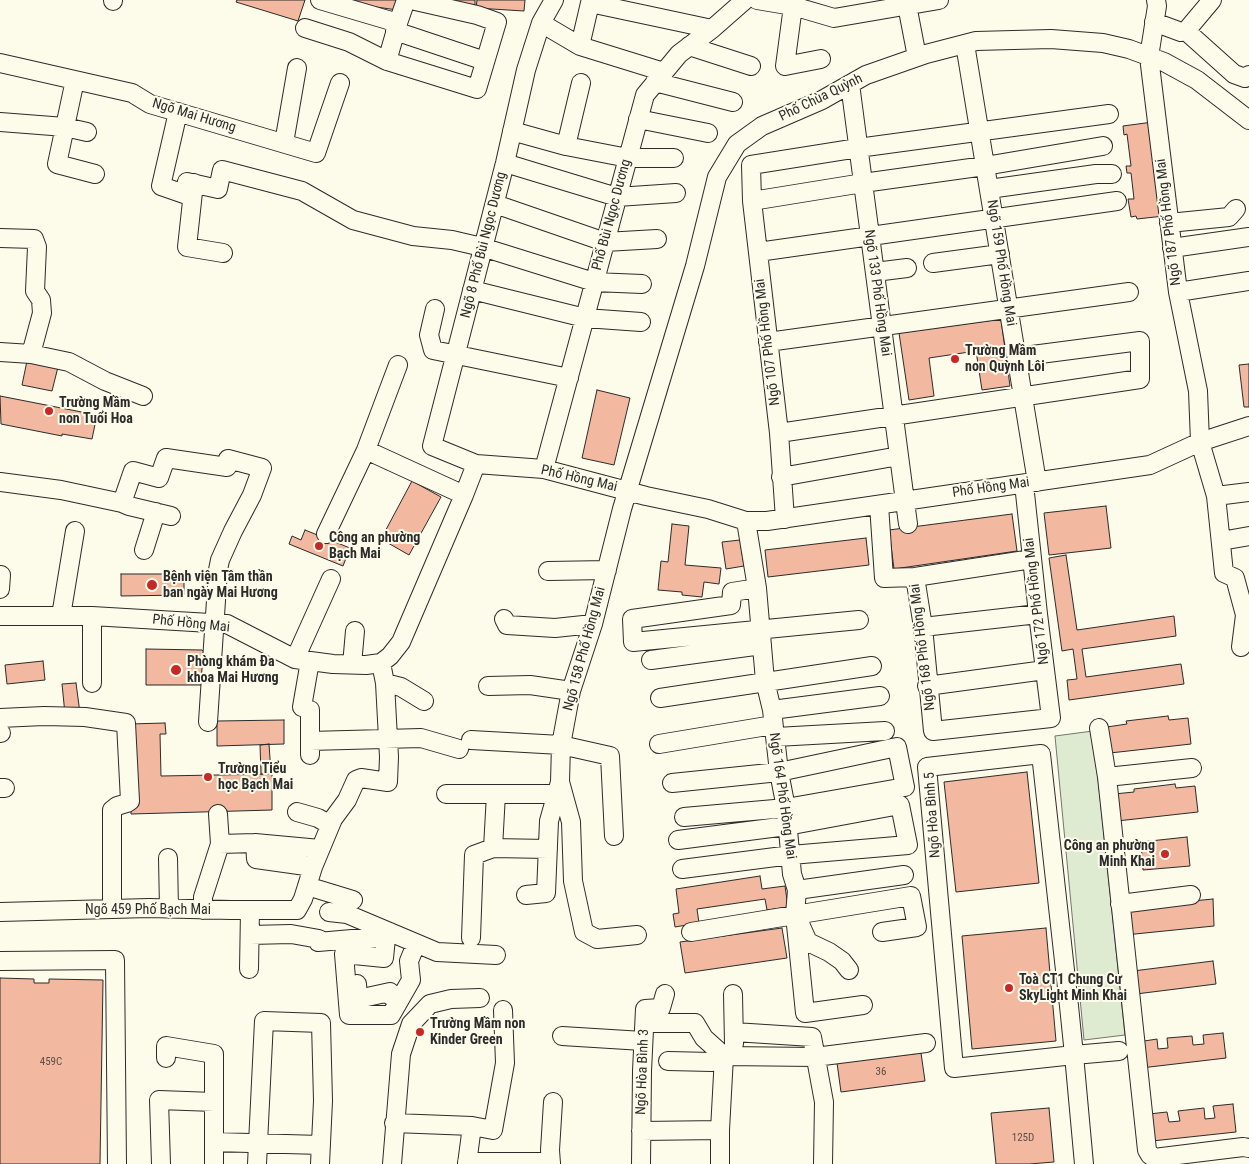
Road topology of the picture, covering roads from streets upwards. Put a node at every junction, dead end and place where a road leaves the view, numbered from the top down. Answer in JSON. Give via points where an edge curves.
{"nodes":[{"id":1,"x":320,"y":0,"type":"edge"},
{"id":2,"x":406,"y":0,"type":"edge"},
{"id":3,"x":411,"y":0,"type":"edge"},
{"id":4,"x":554,"y":0,"type":"edge"},
{"id":5,"x":745,"y":0,"type":"edge"},
{"id":6,"x":757,"y":0,"type":"edge"},
{"id":7,"x":938,"y":0,"type":"edge"},
{"id":8,"x":1156,"y":0,"type":"edge"},
{"id":9,"x":1212,"y":0,"type":"edge"},
{"id":10,"x":793,"y":6,"type":"junction"},
{"id":11,"x":907,"y":6,"type":"junction"},
{"id":12,"x":1154,"y":22,"type":"junction"},
{"id":13,"x":541,"y":23,"type":"junction"},
{"id":14,"x":396,"y":27,"type":"junction"},
{"id":15,"x":305,"y":28,"type":"dead end"},
{"id":16,"x":712,"y":30,"type":"junction"},
{"id":17,"x":1186,"y":31,"type":"junction"},
{"id":18,"x":965,"y":44,"type":"junction"},
{"id":19,"x":580,"y":46,"type":"junction"},
{"id":20,"x":689,"y":46,"type":"junction"},
{"id":21,"x":1149,"y":56,"type":"junction"},
{"id":22,"x":917,"y":58,"type":"junction"},
{"id":23,"x":821,"y":59,"type":"dead end"},
{"id":24,"x":387,"y":60,"type":"junction"},
{"id":25,"x":485,"y":62,"type":"junction"},
{"id":26,"x":0,"y":63,"type":"edge"},
{"id":27,"x":751,"y":66,"type":"dead end"},
{"id":28,"x":297,"y":68,"type":"dead end"},
{"id":29,"x":1249,"y":75,"type":"edge"},
{"id":30,"x":659,"y":77,"type":"junction"},
{"id":31,"x":75,"y":80,"type":"junction"},
{"id":32,"x":340,"y":84,"type":"dead end"},
{"id":33,"x":581,"y":84,"type":"dead end"},
{"id":34,"x":850,"y":84,"type":"junction"},
{"id":35,"x":733,"y":102,"type":"dead end"},
{"id":36,"x":178,"y":112,"type":"junction"},
{"id":37,"x":1109,"y":114,"type":"dead end"},
{"id":38,"x":638,"y":120,"type":"junction"},
{"id":39,"x":1249,"y":120,"type":"edge"},
{"id":40,"x":0,"y":122,"type":"edge"},
{"id":41,"x":66,"y":127,"type":"junction"},
{"id":42,"x":512,"y":131,"type":"junction"},
{"id":43,"x":87,"y":132,"type":"dead end"},
{"id":44,"x":980,"y":132,"type":"junction"},
{"id":45,"x":708,"y":133,"type":"dead end"},
{"id":46,"x":284,"y":143,"type":"junction"},
{"id":47,"x":566,"y":146,"type":"junction"},
{"id":48,"x":1103,"y":146,"type":"dead end"},
{"id":49,"x":858,"y":148,"type":"junction"},
{"id":50,"x":628,"y":158,"type":"junction"},
{"id":51,"x":674,"y":158,"type":"dead end"},
{"id":52,"x":505,"y":163,"type":"junction"},
{"id":53,"x":986,"y":166,"type":"junction"},
{"id":54,"x":95,"y":174,"type":"dead end"},
{"id":55,"x":1112,"y":174,"type":"dead end"},
{"id":56,"x":194,"y":183,"type":"junction"},
{"id":57,"x":863,"y":183,"type":"junction"},
{"id":58,"x":989,"y":189,"type":"junction"},
{"id":59,"x":676,"y":193,"type":"dead end"},
{"id":60,"x":617,"y":197,"type":"junction"},
{"id":61,"x":752,"y":201,"type":"junction"},
{"id":62,"x":1117,"y":201,"type":"dead end"},
{"id":63,"x":495,"y":204,"type":"junction"},
{"id":64,"x":1236,"y":208,"type":"dead end"},
{"id":65,"x":994,"y":219,"type":"junction"},
{"id":66,"x":1169,"y":223,"type":"junction"},
{"id":67,"x":870,"y":236,"type":"junction"},
{"id":68,"x":1249,"y":237,"type":"edge"},
{"id":69,"x":0,"y":238,"type":"edge"},
{"id":70,"x":657,"y":239,"type":"dead end"},
{"id":71,"x":605,"y":242,"type":"junction"},
{"id":72,"x":482,"y":247,"type":"junction"},
{"id":73,"x":1172,"y":248,"type":"junction"},
{"id":74,"x":758,"y":252,"type":"junction"},
{"id":75,"x":222,"y":253,"type":"dead end"},
{"id":76,"x":1000,"y":254,"type":"junction"},
{"id":77,"x":933,"y":264,"type":"dead end"},
{"id":78,"x":908,"y":268,"type":"dead end"},
{"id":79,"x":875,"y":272,"type":"junction"},
{"id":80,"x":1249,"y":281,"type":"edge"},
{"id":81,"x":594,"y":282,"type":"junction"},
{"id":82,"x":642,"y":284,"type":"dead end"},
{"id":83,"x":472,"y":290,"type":"junction"},
{"id":84,"x":1129,"y":292,"type":"dead end"},
{"id":85,"x":1178,"y":292,"type":"junction"},
{"id":86,"x":1009,"y":309,"type":"junction"},
{"id":87,"x":435,"y":310,"type":"dead end"},
{"id":88,"x":585,"y":318,"type":"junction"},
{"id":89,"x":641,"y":322,"type":"dead end"},
{"id":90,"x":882,"y":325,"type":"junction"},
{"id":91,"x":768,"y":342,"type":"junction"},
{"id":92,"x":0,"y":352,"type":"edge"},
{"id":93,"x":456,"y":353,"type":"junction"},
{"id":94,"x":31,"y":354,"type":"junction"},
{"id":95,"x":1017,"y":357,"type":"junction"},
{"id":96,"x":398,"y":365,"type":"dead end"},
{"id":97,"x":569,"y":378,"type":"junction"},
{"id":98,"x":143,"y":396,"type":"dead end"},
{"id":99,"x":1024,"y":397,"type":"junction"},
{"id":100,"x":894,"y":415,"type":"junction"},
{"id":101,"x":1249,"y":426,"type":"edge"},
{"id":102,"x":779,"y":433,"type":"junction"},
{"id":103,"x":1200,"y":442,"type":"junction"},
{"id":104,"x":366,"y":450,"type":"junction"},
{"id":105,"x":899,"y":456,"type":"junction"},
{"id":106,"x":476,"y":464,"type":"junction"},
{"id":107,"x":544,"y":470,"type":"junction"},
{"id":108,"x":781,"y":477,"type":"junction"},
{"id":109,"x":0,"y":482,"type":"edge"},
{"id":110,"x":1031,"y":483,"type":"junction"},
{"id":111,"x":628,"y":491,"type":"junction"},
{"id":112,"x":1249,"y":492,"type":"edge"},
{"id":113,"x":464,"y":495,"type":"junction"},
{"id":114,"x":1216,"y":496,"type":"junction"},
{"id":115,"x":905,"y":501,"type":"junction"},
{"id":116,"x":122,"y":503,"type":"junction"},
{"id":117,"x":879,"y":505,"type":"junction"},
{"id":118,"x":785,"y":519,"type":"junction"},
{"id":119,"x":746,"y":521,"type":"junction"},
{"id":120,"x":908,"y":524,"type":"dead end"},
{"id":121,"x":75,"y":532,"type":"dead end"},
{"id":122,"x":326,"y":534,"type":"dead end"},
{"id":123,"x":1249,"y":536,"type":"edge"},
{"id":124,"x":1221,"y":541,"type":"junction"},
{"id":125,"x":144,"y":550,"type":"dead end"},
{"id":126,"x":1032,"y":558,"type":"junction"},
{"id":127,"x":607,"y":570,"type":"junction"},
{"id":128,"x":548,"y":571,"type":"dead end"},
{"id":129,"x":915,"y":576,"type":"junction"},
{"id":130,"x":331,"y":580,"type":"dead end"},
{"id":131,"x":757,"y":588,"type":"junction"},
{"id":132,"x":1038,"y":614,"type":"junction"},
{"id":133,"x":0,"y":616,"type":"edge"},
{"id":134,"x":62,"y":616,"type":"junction"},
{"id":135,"x":92,"y":616,"type":"junction"},
{"id":136,"x":504,"y":619,"type":"dead end"},
{"id":137,"x":859,"y":620,"type":"dead end"},
{"id":138,"x":214,"y":624,"type":"junction"},
{"id":139,"x":593,"y":624,"type":"junction"},
{"id":140,"x":923,"y":627,"type":"junction"},
{"id":141,"x":355,"y":631,"type":"dead end"},
{"id":142,"x":761,"y":637,"type":"junction"},
{"id":143,"x":1241,"y":647,"type":"dead end"},
{"id":144,"x":302,"y":660,"type":"junction"},
{"id":145,"x":651,"y":660,"type":"dead end"},
{"id":146,"x":381,"y":663,"type":"junction"},
{"id":147,"x":352,"y":665,"type":"junction"},
{"id":148,"x":872,"y":666,"type":"dead end"},
{"id":149,"x":1045,"y":670,"type":"junction"},
{"id":150,"x":765,"y":680,"type":"junction"},
{"id":151,"x":92,"y":683,"type":"dead end"},
{"id":152,"x":384,"y":683,"type":"junction"},
{"id":153,"x":488,"y":686,"type":"dead end"},
{"id":154,"x":927,"y":686,"type":"junction"},
{"id":155,"x":571,"y":691,"type":"junction"},
{"id":156,"x":880,"y":696,"type":"dead end"},
{"id":157,"x":660,"y":698,"type":"dead end"},
{"id":158,"x":424,"y":701,"type":"dead end"},
{"id":159,"x":208,"y":722,"type":"dead end"},
{"id":160,"x":773,"y":724,"type":"junction"},
{"id":161,"x":0,"y":728,"type":"edge"},
{"id":162,"x":1100,"y":728,"type":"dead end"},
{"id":163,"x":885,"y":730,"type":"dead end"},
{"id":164,"x":933,"y":731,"type":"joint"},
{"id":165,"x":388,"y":739,"type":"junction"},
{"id":166,"x":659,"y":744,"type":"dead end"},
{"id":167,"x":561,"y":745,"type":"junction"},
{"id":168,"x":1192,"y":768,"type":"dead end"},
{"id":169,"x":779,"y":772,"type":"junction"},
{"id":170,"x":1107,"y":777,"type":"junction"},
{"id":171,"x":672,"y":783,"type":"dead end"},
{"id":172,"x":558,"y":788,"type":"junction"},
{"id":173,"x":446,"y":794,"type":"dead end"},
{"id":174,"x":496,"y":794,"type":"junction"},
{"id":175,"x":786,"y":808,"type":"junction"},
{"id":176,"x":297,"y":812,"type":"dead end"},
{"id":177,"x":218,"y":814,"type":"dead end"},
{"id":178,"x":684,"y":818,"type":"dead end"},
{"id":179,"x":330,"y":824,"type":"junction"},
{"id":180,"x":787,"y":826,"type":"junction"},
{"id":181,"x":614,"y":836,"type":"dead end"},
{"id":182,"x":678,"y":840,"type":"dead end"},
{"id":183,"x":255,"y":843,"type":"junction"},
{"id":184,"x":220,"y":844,"type":"junction"},
{"id":185,"x":493,"y":848,"type":"junction"},
{"id":186,"x":320,"y":849,"type":"junction"},
{"id":187,"x":548,"y":849,"type":"junction"},
{"id":188,"x":791,"y":855,"type":"junction"},
{"id":189,"x":168,"y":858,"type":"dead end"},
{"id":190,"x":313,"y":867,"type":"junction"},
{"id":191,"x":682,"y":869,"type":"dead end"},
{"id":192,"x":904,"y":875,"type":"dead end"},
{"id":193,"x":307,"y":886,"type":"junction"},
{"id":194,"x":797,"y":890,"type":"junction"},
{"id":195,"x":526,"y":895,"type":"dead end"},
{"id":196,"x":1191,"y":895,"type":"dead end"},
{"id":197,"x":353,"y":900,"type":"dead end"},
{"id":198,"x":1120,"y":904,"type":"junction"},
{"id":199,"x":112,"y":909,"type":"junction"},
{"id":200,"x":169,"y":909,"type":"junction"},
{"id":201,"x":203,"y":910,"type":"junction"},
{"id":202,"x":250,"y":910,"type":"junction"},
{"id":203,"x":0,"y":912,"type":"edge"},
{"id":204,"x":329,"y":912,"type":"dead end"},
{"id":205,"x":795,"y":915,"type":"junction"},
{"id":206,"x":691,"y":932,"type":"dead end"},
{"id":207,"x":882,"y":932,"type":"dead end"},
{"id":208,"x":250,"y":935,"type":"junction"},
{"id":209,"x":388,"y":935,"type":"junction"},
{"id":210,"x":637,"y":935,"type":"dead end"},
{"id":211,"x":471,"y":938,"type":"dead end"},
{"id":212,"x":416,"y":944,"type":"junction"},
{"id":213,"x":496,"y":955,"type":"dead end"},
{"id":214,"x":0,"y":961,"type":"edge"},
{"id":215,"x":249,"y":969,"type":"dead end"},
{"id":216,"x":850,"y":970,"type":"dead end"},
{"id":217,"x":351,"y":983,"type":"junction"},
{"id":218,"x":389,"y":990,"type":"dead end"},
{"id":219,"x":665,"y":994,"type":"dead end"},
{"id":220,"x":733,"y":994,"type":"dead end"},
{"id":221,"x":480,"y":998,"type":"dead end"},
{"id":222,"x":863,"y":1005,"type":"dead end"},
{"id":223,"x":503,"y":1010,"type":"dead end"},
{"id":224,"x":645,"y":1023,"type":"junction"},
{"id":225,"x":734,"y":1032,"type":"junction"},
{"id":226,"x":562,"y":1036,"type":"dead end"},
{"id":227,"x":643,"y":1041,"type":"junction"},
{"id":228,"x":926,"y":1042,"type":"dead end"},
{"id":229,"x":1119,"y":1051,"type":"dead end"},
{"id":230,"x":1074,"y":1055,"type":"junction"},
{"id":231,"x":729,"y":1056,"type":"junction"},
{"id":232,"x":815,"y":1057,"type":"junction"},
{"id":233,"x":166,"y":1058,"type":"dead end"},
{"id":234,"x":668,"y":1061,"type":"dead end"},
{"id":235,"x":214,"y":1102,"type":"junction"},
{"id":236,"x":553,"y":1102,"type":"dead end"},
{"id":237,"x":394,"y":1123,"type":"junction"},
{"id":238,"x":472,"y":1126,"type":"junction"},
{"id":239,"x":720,"y":1130,"type":"junction"},
{"id":240,"x":641,"y":1131,"type":"junction"},
{"id":241,"x":214,"y":1142,"type":"junction"},
{"id":242,"x":258,"y":1143,"type":"junction"},
{"id":243,"x":321,"y":1145,"type":"junction"},
{"id":244,"x":1249,"y":1148,"type":"edge"},
{"id":245,"x":467,"y":1163,"type":"edge"},
{"id":246,"x":551,"y":1163,"type":"edge"},
{"id":247,"x":117,"y":1164,"type":"edge"},
{"id":248,"x":161,"y":1164,"type":"edge"},
{"id":249,"x":214,"y":1164,"type":"edge"},
{"id":250,"x":257,"y":1164,"type":"edge"},
{"id":251,"x":320,"y":1164,"type":"edge"},
{"id":252,"x":392,"y":1164,"type":"edge"},
{"id":253,"x":641,"y":1164,"type":"edge"},
{"id":254,"x":720,"y":1164,"type":"edge"},
{"id":255,"x":823,"y":1164,"type":"edge"},
{"id":256,"x":1084,"y":1164,"type":"edge"}],
"edges":[{"from":1,"to":14,"type":"street"},
{"from":2,"to":14,"type":"street"},
{"from":3,"to":25,"type":"street","via":[[497,22]]},
{"from":4,"to":13,"type":"street","name":"Ngõ 8 Phố Bùi Ngọc Dương"},
{"from":5,"to":16,"type":"street","name":"Phố Bùi Ngọc Dương"},
{"from":6,"to":10,"type":"street"},
{"from":7,"to":11,"type":"street"},
{"from":8,"to":12,"type":"street","name":"Ngõ 187 Phố Hồng Mai"},
{"from":9,"to":17,"type":"street"},
{"from":10,"to":11,"type":"street","via":[[834,18]]},
{"from":10,"to":23,"type":"street","via":[[785,66]]},
{"from":11,"to":22,"type":"street"},
{"from":12,"to":17,"type":"street"},
{"from":12,"to":21,"type":"street","name":"Ngõ 187 Phố Hồng Mai"},
{"from":13,"to":19,"type":"street"},
{"from":13,"to":42,"type":"street","name":"Ngõ 8 Phố Bùi Ngọc Dương"},
{"from":14,"to":24,"type":"street"},
{"from":14,"to":25,"type":"street"},
{"from":15,"to":24,"type":"street","via":[[348,42]]},
{"from":16,"to":19,"type":"street","via":[[590,3]]},
{"from":16,"to":20,"type":"street","name":"Phố Bùi Ngọc Dương"},
{"from":17,"to":29,"type":"street","via":[[1234,74],[1245,78]]},
{"from":18,"to":21,"type":"street","name":"Phố Chùa Quỳnh","via":[[1051,39],[1103,43]]},
{"from":18,"to":22,"type":"street","name":"Phố Chùa Quỳnh"},
{"from":18,"to":44,"type":"street","name":"Ngõ 159 Phố Hồng Mai"},
{"from":19,"to":30,"type":"street"},
{"from":20,"to":27,"type":"street"},
{"from":20,"to":30,"type":"street","name":"Phố Bùi Ngọc Dương"},
{"from":21,"to":39,"type":"street","name":"Phố Chùa Quỳnh","via":[[1197,80]]},
{"from":21,"to":66,"type":"street","name":"Ngõ 187 Phố Hồng Mai"},
{"from":22,"to":34,"type":"street","name":"Phố Chùa Quỳnh"},
{"from":24,"to":25,"type":"street","via":[[477,89]]},
{"from":26,"to":31,"type":"street","name":"Ngõ Mai Hương"},
{"from":28,"to":46,"type":"street"},
{"from":30,"to":35,"type":"street"},
{"from":30,"to":38,"type":"street","name":"Phố Bùi Ngọc Dương","via":[[645,95]]},
{"from":31,"to":36,"type":"street","name":"Ngõ Mai Hương","via":[[132,93],[150,104]]},
{"from":31,"to":41,"type":"street"},
{"from":32,"to":46,"type":"street","name":"Ngõ Mai Hương","via":[[316,153]]},
{"from":33,"to":47,"type":"street"},
{"from":34,"to":49,"type":"street","name":"Ngõ 133 Phố Hồng Mai"},
{"from":34,"to":111,"type":"street","name":"Phố Chùa Quỳnh","via":[[762,126],[737,144],[717,177],[696,266]]},
{"from":36,"to":46,"type":"street","name":"Ngõ Mai Hương"},
{"from":36,"to":56,"type":"street","via":[[161,186],[184,194],[188,182]]},
{"from":37,"to":44,"type":"street"},
{"from":38,"to":45,"type":"street"},
{"from":38,"to":50,"type":"street","name":"Phố Bùi Ngọc Dương"},
{"from":40,"to":41,"type":"street"},
{"from":41,"to":43,"type":"street"},
{"from":41,"to":54,"type":"street","via":[[57,164]]},
{"from":42,"to":47,"type":"street"},
{"from":42,"to":52,"type":"street","name":"Ngõ 8 Phố Bùi Ngọc Dương"},
{"from":44,"to":49,"type":"street"},
{"from":44,"to":53,"type":"street","name":"Ngõ 159 Phố Hồng Mai"},
{"from":47,"to":50,"type":"street"},
{"from":48,"to":53,"type":"street"},
{"from":49,"to":57,"type":"street","name":"Ngõ 133 Phố Hồng Mai"},
{"from":49,"to":61,"type":"street","name":"Ngõ 107 Phố Hồng Mai","via":[[751,165]]},
{"from":50,"to":51,"type":"street"},
{"from":50,"to":60,"type":"street","name":"Phố Bùi Ngọc Dương"},
{"from":52,"to":60,"type":"street"},
{"from":52,"to":63,"type":"street","name":"Ngõ 8 Phố Bùi Ngọc Dương"},
{"from":53,"to":57,"type":"street"},
{"from":53,"to":58,"type":"street","name":"Ngõ 159 Phố Hồng Mai"},
{"from":55,"to":58,"type":"street"},
{"from":56,"to":72,"type":"street","via":[[218,189],[222,170],[302,191],[353,220],[413,236]]},
{"from":56,"to":75,"type":"street","via":[[187,247]]},
{"from":57,"to":61,"type":"street"},
{"from":57,"to":67,"type":"street","name":"Ngõ 133 Phố Hồng Mai"},
{"from":58,"to":65,"type":"street","name":"Ngõ 159 Phố Hồng Mai"},
{"from":59,"to":60,"type":"street"},
{"from":60,"to":71,"type":"street","name":"Phố Bùi Ngọc Dương"},
{"from":61,"to":74,"type":"street","name":"Ngõ 107 Phố Hồng Mai"},
{"from":62,"to":65,"type":"street"},
{"from":63,"to":71,"type":"street"},
{"from":63,"to":72,"type":"street","name":"Ngõ 8 Phố Bùi Ngọc Dương"},
{"from":64,"to":66,"type":"street","via":[[1228,217]]},
{"from":65,"to":67,"type":"street"},
{"from":65,"to":76,"type":"street","name":"Ngõ 159 Phố Hồng Mai"},
{"from":66,"to":73,"type":"street","name":"Ngõ 187 Phố Hồng Mai"},
{"from":67,"to":74,"type":"street"},
{"from":67,"to":79,"type":"street","name":"Ngõ 133 Phố Hồng Mai"},
{"from":68,"to":73,"type":"street"},
{"from":69,"to":94,"type":"street","via":[[34,239],[37,247],[35,291],[41,300],[42,313]]},
{"from":70,"to":71,"type":"street"},
{"from":71,"to":81,"type":"street","name":"Phố Bùi Ngọc Dương"},
{"from":72,"to":81,"type":"street"},
{"from":72,"to":83,"type":"street","name":"Ngõ 8 Phố Bùi Ngọc Dương"},
{"from":73,"to":85,"type":"street","name":"Ngõ 187 Phố Hồng Mai"},
{"from":74,"to":91,"type":"street","name":"Ngõ 107 Phố Hồng Mai"},
{"from":76,"to":77,"type":"street"},
{"from":76,"to":86,"type":"street","name":"Ngõ 159 Phố Hồng Mai"},
{"from":78,"to":79,"type":"street"},
{"from":79,"to":90,"type":"street","name":"Ngõ 133 Phố Hồng Mai"},
{"from":80,"to":85,"type":"street"},
{"from":81,"to":82,"type":"street"},
{"from":81,"to":88,"type":"street","name":"Phố Bùi Ngọc Dương"},
{"from":83,"to":88,"type":"street"},
{"from":83,"to":93,"type":"street","name":"Ngõ 8 Phố Bùi Ngọc Dương"},
{"from":84,"to":86,"type":"street"},
{"from":85,"to":103,"type":"street","name":"Ngõ 187 Phố Hồng Mai","via":[[1198,391]]},
{"from":86,"to":90,"type":"street"},
{"from":86,"to":95,"type":"street","name":"Ngõ 159 Phố Hồng Mai"},
{"from":87,"to":93,"type":"street","via":[[429,335],[432,350]]},
{"from":88,"to":89,"type":"street"},
{"from":88,"to":97,"type":"street","name":"Phố Bùi Ngọc Dương"},
{"from":90,"to":91,"type":"street"},
{"from":90,"to":100,"type":"street","name":"Ngõ 133 Phố Hồng Mai"},
{"from":91,"to":102,"type":"street","name":"Ngõ 107 Phố Hồng Mai"},
{"from":92,"to":94,"type":"street"},
{"from":93,"to":97,"type":"street"},
{"from":93,"to":106,"type":"street","name":"Ngõ 8 Phố Bùi Ngọc Dương","via":[[432,446]]},
{"from":94,"to":98,"type":"street","via":[[69,362]]},
{"from":95,"to":99,"type":"street","name":"Ngõ 159 Phố Hồng Mai"},
{"from":95,"to":99,"type":"street","via":[[1140,341],[1140,379]]},
{"from":96,"to":104,"type":"street"},
{"from":97,"to":107,"type":"street","name":"Phố Bùi Ngọc Dương"},
{"from":99,"to":100,"type":"street"},
{"from":99,"to":110,"type":"street","name":"Ngõ 159 Phố Hồng Mai"},
{"from":100,"to":102,"type":"street"},
{"from":100,"to":105,"type":"street","name":"Ngõ 133 Phố Hồng Mai"},
{"from":101,"to":103,"type":"street","name":"Phố Hồng Mai"},
{"from":102,"to":108,"type":"street","name":"Ngõ 107 Phố Hồng Mai"},
{"from":103,"to":110,"type":"street","name":"Phố Hồng Mai","via":[[1150,466]]},
{"from":103,"to":114,"type":"street","name":"Ngõ 187 Phố Hồng Mai"},
{"from":104,"to":113,"type":"street"},
{"from":104,"to":122,"type":"street"},
{"from":105,"to":108,"type":"street"},
{"from":105,"to":115,"type":"street","name":"Ngõ 133 Phố Hồng Mai"},
{"from":106,"to":107,"type":"street","name":"Phố Hồng Mai"},
{"from":106,"to":113,"type":"street"},
{"from":107,"to":111,"type":"street","name":"Phố Hồng Mai"},
{"from":108,"to":118,"type":"street","name":"Ngõ 107 Phố Hồng Mai"},
{"from":109,"to":116,"type":"street"},
{"from":110,"to":115,"type":"street","name":"Phố Hồng Mai"},
{"from":110,"to":126,"type":"street","name":"Ngõ 172 Phố Hồng Mai"},
{"from":111,"to":119,"type":"street","name":"Phố Hồng Mai"},
{"from":111,"to":127,"type":"street","name":"Ngõ 158 Phố Hồng Mai"},
{"from":112,"to":114,"type":"street"},
{"from":113,"to":146,"type":"street","via":[[401,642]]},
{"from":114,"to":124,"type":"street","name":"Ngõ 187 Phố Hồng Mai"},
{"from":115,"to":117,"type":"street","name":"Phố Hồng Mai"},
{"from":115,"to":120,"type":"street","name":"Ngõ 133 Phố Hồng Mai"},
{"from":116,"to":125,"type":"street","via":[[164,514]]},
{"from":116,"to":138,"type":"street","via":[[133,471],[159,478],[166,458],[227,467],[228,459],[262,468],[250,501],[220,560]]},
{"from":117,"to":118,"type":"street","name":"Phố Hồng Mai"},
{"from":117,"to":129,"type":"street","name":"Ngõ 168 Phố Hồng Mai","via":[[884,578]]},
{"from":118,"to":119,"type":"street","name":"Phố Hồng Mai"},
{"from":119,"to":131,"type":"street","name":"Ngõ 164 Phố Hồng Mai"},
{"from":121,"to":134,"type":"street"},
{"from":123,"to":124,"type":"street"},
{"from":124,"to":143,"type":"street","name":"Ngõ 187 Phố Hồng Mai","via":[[1224,573],[1235,578],[1245,615]]},
{"from":126,"to":129,"type":"street"},
{"from":126,"to":132,"type":"street","name":"Ngõ 172 Phố Hồng Mai"},
{"from":127,"to":128,"type":"street"},
{"from":127,"to":139,"type":"street","name":"Ngõ 158 Phố Hồng Mai"},
{"from":129,"to":140,"type":"street","name":"Ngõ 168 Phố Hồng Mai"},
{"from":130,"to":144,"type":"street"},
{"from":131,"to":142,"type":"street","name":"Ngõ 164 Phố Hồng Mai"},
{"from":131,"to":142,"type":"street","via":[[732,592],[731,605],[632,619],[633,642]]},
{"from":132,"to":140,"type":"street"},
{"from":132,"to":149,"type":"street","name":"Ngõ 172 Phố Hồng Mai"},
{"from":133,"to":134,"type":"street","name":"Phố Hồng Mai"},
{"from":134,"to":135,"type":"street","name":"Phố Hồng Mai"},
{"from":135,"to":138,"type":"street","name":"Phố Hồng Mai"},
{"from":135,"to":151,"type":"street"},
{"from":136,"to":139,"type":"street","via":[[507,625],[555,628]]},
{"from":137,"to":142,"type":"street"},
{"from":138,"to":144,"type":"street","name":"Phố Hồng Mai","via":[[227,624]]},
{"from":138,"to":159,"type":"street"},
{"from":139,"to":155,"type":"street","name":"Ngõ 158 Phố Hồng Mai"},
{"from":140,"to":154,"type":"street","name":"Ngõ 168 Phố Hồng Mai"},
{"from":141,"to":147,"type":"street"},
{"from":142,"to":145,"type":"street"},
{"from":142,"to":150,"type":"street","name":"Ngõ 164 Phố Hồng Mai"},
{"from":144,"to":147,"type":"street","name":"Phố Hồng Mai"},
{"from":144,"to":165,"type":"street","via":[[302,707],[310,710],[310,748]]},
{"from":146,"to":147,"type":"street","name":"Phố Hồng Mai"},
{"from":146,"to":152,"type":"street"},
{"from":148,"to":150,"type":"street"},
{"from":149,"to":154,"type":"street"},
{"from":149,"to":164,"type":"street","name":"Ngõ 172 Phố Hồng Mai","via":[[1052,718]]},
{"from":150,"to":157,"type":"street"},
{"from":150,"to":160,"type":"street","name":"Ngõ 164 Phố Hồng Mai"},
{"from":152,"to":158,"type":"street","via":[[401,687]]},
{"from":152,"to":165,"type":"street"},
{"from":153,"to":155,"type":"street","via":[[530,685]]},
{"from":154,"to":164,"type":"street","name":"Ngõ 168 Phố Hồng Mai"},
{"from":155,"to":167,"type":"street","name":"Ngõ 158 Phố Hồng Mai"},
{"from":156,"to":160,"type":"street"},
{"from":160,"to":163,"type":"street"},
{"from":160,"to":166,"type":"street"},
{"from":160,"to":169,"type":"street","name":"Ngõ 164 Phố Hồng Mai"},
{"from":161,"to":199,"type":"street","via":[[85,717],[126,723],[130,800],[112,810]]},
{"from":162,"to":170,"type":"street"},
{"from":165,"to":167,"type":"street"},
{"from":165,"to":179,"type":"street","via":[[388,782],[356,780]]},
{"from":167,"to":172,"type":"street","name":"Ngõ 158 Phố Hồng Mai"},
{"from":167,"to":181,"type":"street","via":[[610,756]]},
{"from":168,"to":170,"type":"street"},
{"from":169,"to":171,"type":"street"},
{"from":169,"to":175,"type":"street","name":"Ngõ 164 Phố Hồng Mai"},
{"from":169,"to":175,"type":"street","via":[[897,748],[905,787]]},
{"from":170,"to":198,"type":"street"},
{"from":172,"to":174,"type":"street"},
{"from":172,"to":187,"type":"street","via":[[549,821]]},
{"from":172,"to":210,"type":"street","name":"Ngõ 158 Phố Hồng Mai","via":[[571,822],[573,881],[584,932],[597,939]]},
{"from":173,"to":174,"type":"street"},
{"from":174,"to":185,"type":"street"},
{"from":175,"to":178,"type":"street"},
{"from":175,"to":180,"type":"street","name":"Ngõ 164 Phố Hồng Mai"},
{"from":176,"to":179,"type":"street"},
{"from":177,"to":184,"type":"street"},
{"from":179,"to":186,"type":"street"},
{"from":180,"to":182,"type":"street"},
{"from":180,"to":188,"type":"street","name":"Ngõ 164 Phố Hồng Mai"},
{"from":180,"to":188,"type":"street","via":[[900,805],[908,845]]},
{"from":183,"to":184,"type":"street"},
{"from":183,"to":186,"type":"street"},
{"from":183,"to":190,"type":"street","via":[[256,859]]},
{"from":184,"to":201,"type":"street","via":[[203,897]]},
{"from":185,"to":187,"type":"street"},
{"from":185,"to":211,"type":"street","via":[[474,855]]},
{"from":186,"to":190,"type":"street"},
{"from":187,"to":195,"type":"street","via":[[546,893]]},
{"from":188,"to":191,"type":"street"},
{"from":188,"to":194,"type":"street","name":"Ngõ 164 Phố Hồng Mai"},
{"from":189,"to":200,"type":"street"},
{"from":190,"to":193,"type":"street"},
{"from":192,"to":194,"type":"street"},
{"from":193,"to":197,"type":"street"},
{"from":193,"to":202,"type":"street","name":"Ngõ 459 Phố Bạch Mai","via":[[297,910]]},
{"from":194,"to":205,"type":"street","name":"Ngõ 164 Phố Hồng Mai"},
{"from":196,"to":198,"type":"street"},
{"from":198,"to":244,"type":"street","via":[[1147,1150],[1154,1158]]},
{"from":199,"to":200,"type":"street","name":"Ngõ 459 Phố Bạch Mai"},
{"from":199,"to":203,"type":"street","name":"Ngõ 459 Phố Bạch Mai"},
{"from":200,"to":201,"type":"street","name":"Ngõ 459 Phố Bạch Mai"},
{"from":201,"to":202,"type":"street","name":"Ngõ 459 Phố Bạch Mai"},
{"from":202,"to":208,"type":"street"},
{"from":204,"to":209,"type":"street","via":[[347,914]]},
{"from":205,"to":206,"type":"street"},
{"from":205,"to":207,"type":"street","via":[[911,896],[917,927]]},
{"from":205,"to":216,"type":"street","via":[[808,942],[829,952]]},
{"from":205,"to":222,"type":"street","name":"Ngõ 164 Phố Hồng Mai","via":[[806,1013]]},
{"from":208,"to":209,"type":"street","via":[[291,934],[319,939],[318,942]]},
{"from":208,"to":215,"type":"street"},
{"from":209,"to":212,"type":"street"},
{"from":209,"to":217,"type":"street","via":[[384,958],[344,954]]},
{"from":212,"to":213,"type":"street","via":[[437,952]]},
{"from":212,"to":217,"type":"street","via":[[409,961],[411,980],[391,1015],[349,1015]]},
{"from":214,"to":247,"type":"street","via":[[115,960]]},
{"from":217,"to":218,"type":"street"},
{"from":219,"to":224,"type":"street","name":"Ngõ Hòa Bình 3","via":[[661,1008],[645,1009]]},
{"from":220,"to":225,"type":"street"},
{"from":221,"to":237,"type":"street","via":[[430,1004],[411,1024],[401,1054]]},
{"from":223,"to":238,"type":"street","via":[[505,1063],[493,1130]]},
{"from":224,"to":227,"type":"street","name":"Ngõ Hòa Bình 3"},
{"from":224,"to":231,"type":"street","via":[[695,1023],[704,1038]]},
{"from":225,"to":231,"type":"street"},
{"from":225,"to":232,"type":"street","via":[[812,1037]]},
{"from":226,"to":227,"type":"street"},
{"from":227,"to":240,"type":"street","name":"Ngõ Hòa Bình 3"},
{"from":228,"to":232,"type":"street"},
{"from":229,"to":230,"type":"street","name":"Ngõ Hòa Bình 5"},
{"from":230,"to":230,"type":"street","name":"Ngõ Hòa Bình 5","via":[[954,1068],[927,767],[1041,754]]},
{"from":230,"to":256,"type":"street","name":"Ngõ Hòa Bình 5"},
{"from":231,"to":232,"type":"street"},
{"from":231,"to":234,"type":"street","via":[[712,1062]]},
{"from":231,"to":239,"type":"street"},
{"from":232,"to":255,"type":"street","via":[[824,1102]]},
{"from":233,"to":235,"type":"street","via":[[166,1046],[214,1054]]},
{"from":235,"to":241,"type":"street"},
{"from":235,"to":248,"type":"street","via":[[159,1100]]},
{"from":236,"to":246,"type":"street"},
{"from":237,"to":238,"type":"street"},
{"from":237,"to":252,"type":"street"},
{"from":238,"to":245,"type":"street"},
{"from":239,"to":240,"type":"street"},
{"from":239,"to":254,"type":"street"},
{"from":240,"to":253,"type":"street","name":"Ngõ Hòa Bình 3"},
{"from":241,"to":242,"type":"street"},
{"from":241,"to":249,"type":"street"},
{"from":242,"to":243,"type":"street"},
{"from":242,"to":243,"type":"street","via":[[264,1021],[321,1023]]},
{"from":242,"to":250,"type":"street"},
{"from":243,"to":251,"type":"street"},
{"from":245,"to":246,"type":"street"}]}
